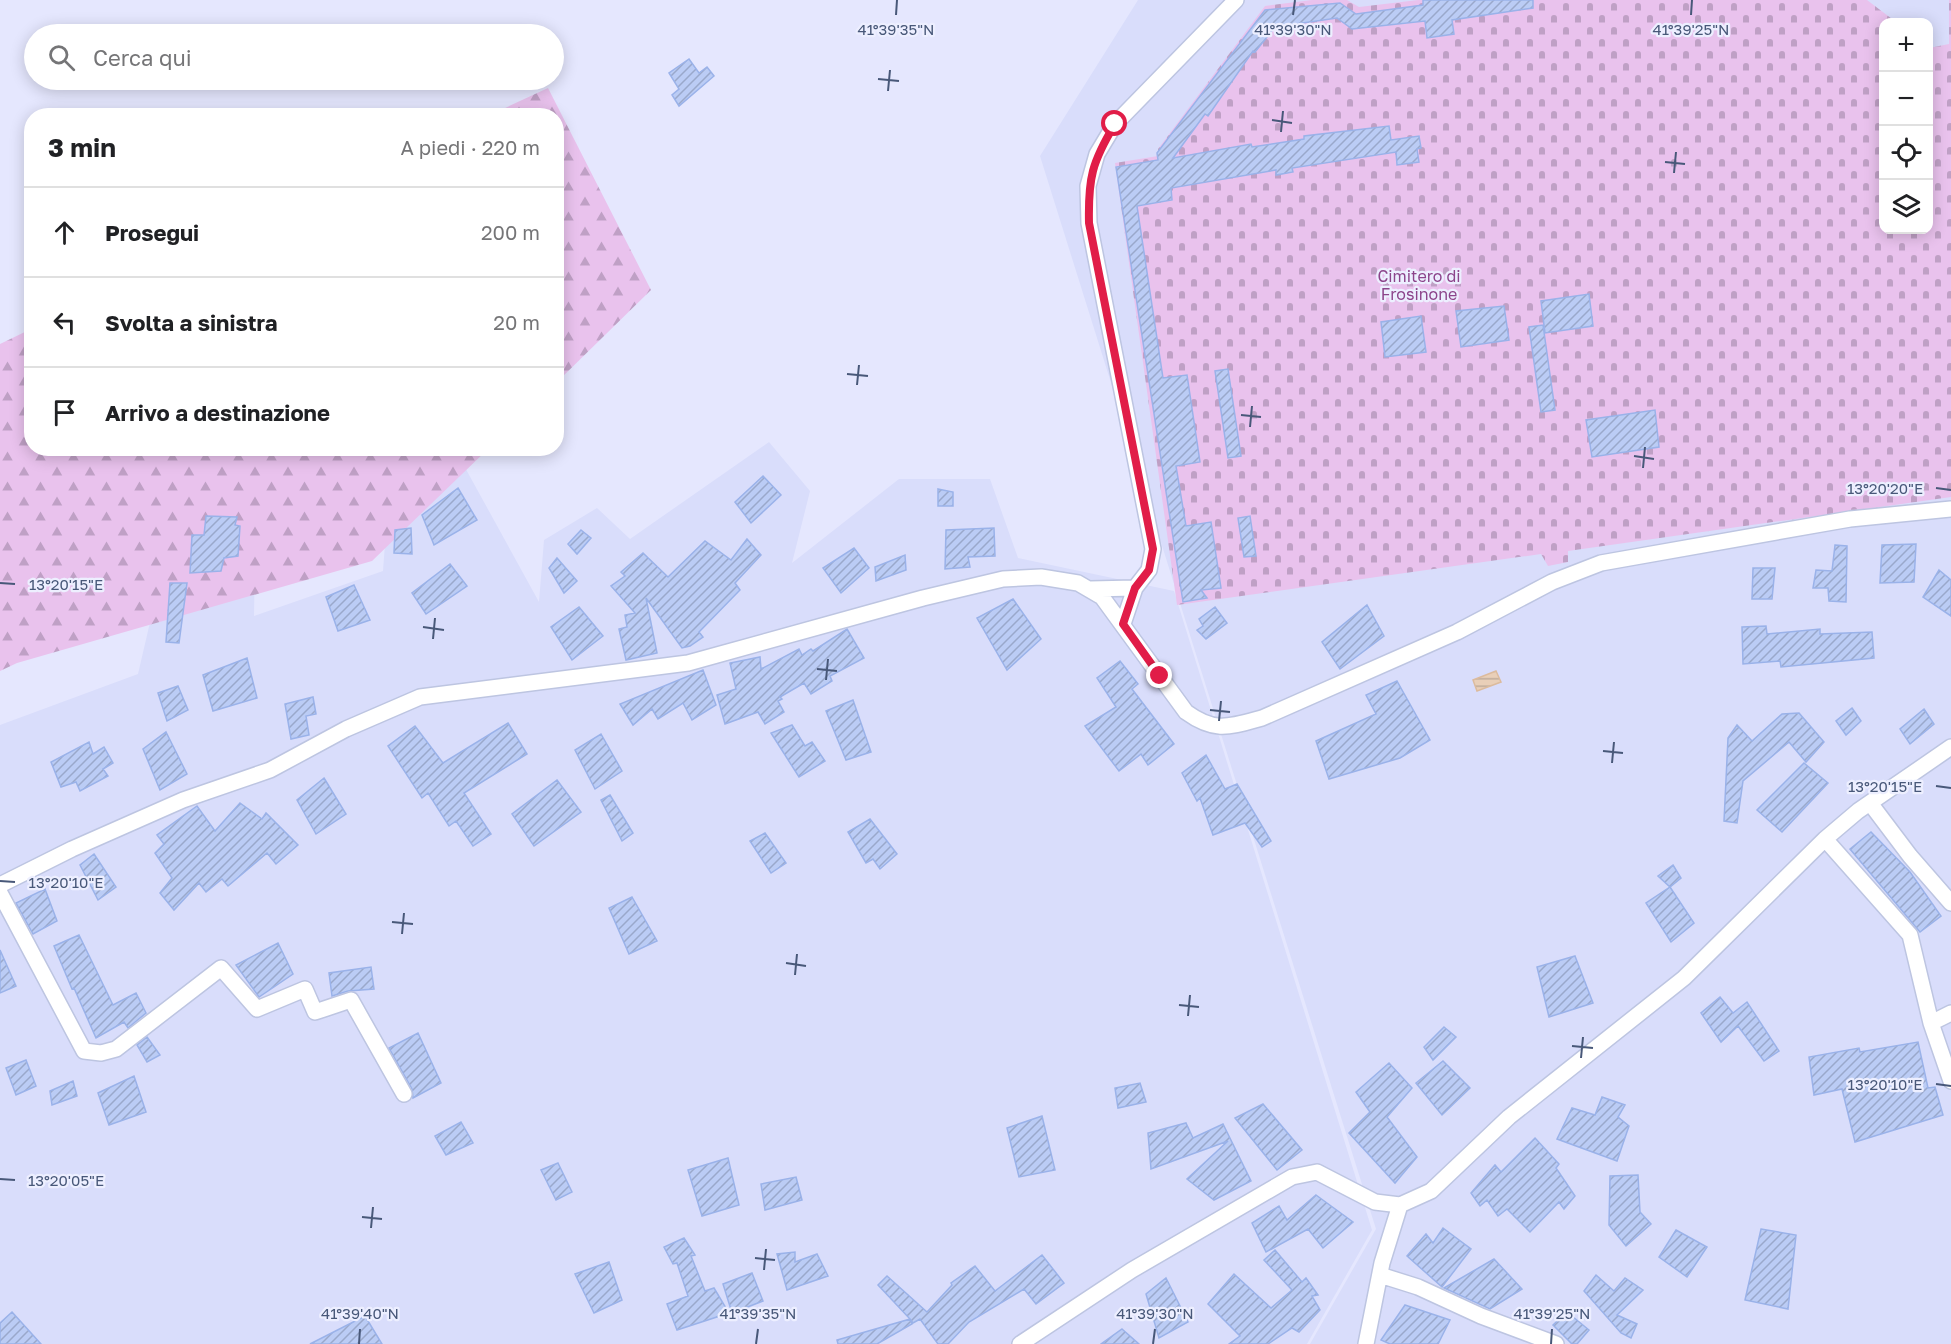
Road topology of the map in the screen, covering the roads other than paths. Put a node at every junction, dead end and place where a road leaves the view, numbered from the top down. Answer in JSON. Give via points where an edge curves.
{"nodes":[{"id":1,"x":1236,"y":0,"type":"edge"},
{"id":2,"x":1951,"y":508,"type":"edge"},
{"id":3,"x":1135,"y":588,"type":"junction"},
{"id":4,"x":1088,"y":589,"type":"junction"},
{"id":5,"x":1123,"y":624,"type":"junction"},
{"id":6,"x":1951,"y":747,"type":"edge"},
{"id":7,"x":1870,"y":802,"type":"junction"},
{"id":8,"x":1825,"y":839,"type":"junction"},
{"id":9,"x":0,"y":885,"type":"edge"},
{"id":10,"x":0,"y":893,"type":"edge"},
{"id":11,"x":1951,"y":903,"type":"edge"},
{"id":12,"x":1951,"y":1013,"type":"edge"},
{"id":13,"x":1931,"y":1023,"type":"junction"},
{"id":14,"x":1951,"y":1081,"type":"edge"},
{"id":15,"x":404,"y":1095,"type":"dead end"},
{"id":16,"x":1400,"y":1205,"type":"junction"},
{"id":17,"x":1380,"y":1275,"type":"junction"},
{"id":18,"x":1020,"y":1344,"type":"edge"},
{"id":19,"x":1366,"y":1344,"type":"edge"},
{"id":20,"x":1556,"y":1344,"type":"edge"}],
"edges":[{"from":1,"to":3,"type":"street","via":[[1115,124],[1097,154],[1088,186],[1089,223],[1153,549],[1149,570]]},
{"from":2,"to":5,"type":"street","via":[[1850,519],[1601,563],[1552,582],[1457,632],[1273,713],[1228,727],[1204,725],[1186,712]]},
{"from":3,"to":4,"type":"street"},
{"from":3,"to":5,"type":"street"},
{"from":4,"to":5,"type":"street","via":[[1102,597]]},
{"from":4,"to":9,"type":"street","via":[[1078,583],[1041,577],[1003,579],[688,663],[431,694],[346,729],[270,770],[183,800]]},
{"from":6,"to":7,"type":"street"},
{"from":7,"to":8,"type":"street"},
{"from":7,"to":11,"type":"street"},
{"from":8,"to":13,"type":"street","via":[[1910,935]]},
{"from":8,"to":16,"type":"street","via":[[1684,978],[1509,1117],[1431,1191]]},
{"from":10,"to":15,"type":"street","via":[[84,1051],[116,1049],[221,968],[257,1009],[305,989],[315,1012],[351,1000]]},
{"from":12,"to":13,"type":"street"},
{"from":13,"to":14,"type":"street"},
{"from":16,"to":17,"type":"street"},
{"from":16,"to":18,"type":"street","via":[[1375,1202],[1317,1172],[1292,1177],[1132,1270]]},
{"from":17,"to":19,"type":"street"},
{"from":17,"to":20,"type":"street"}]}
